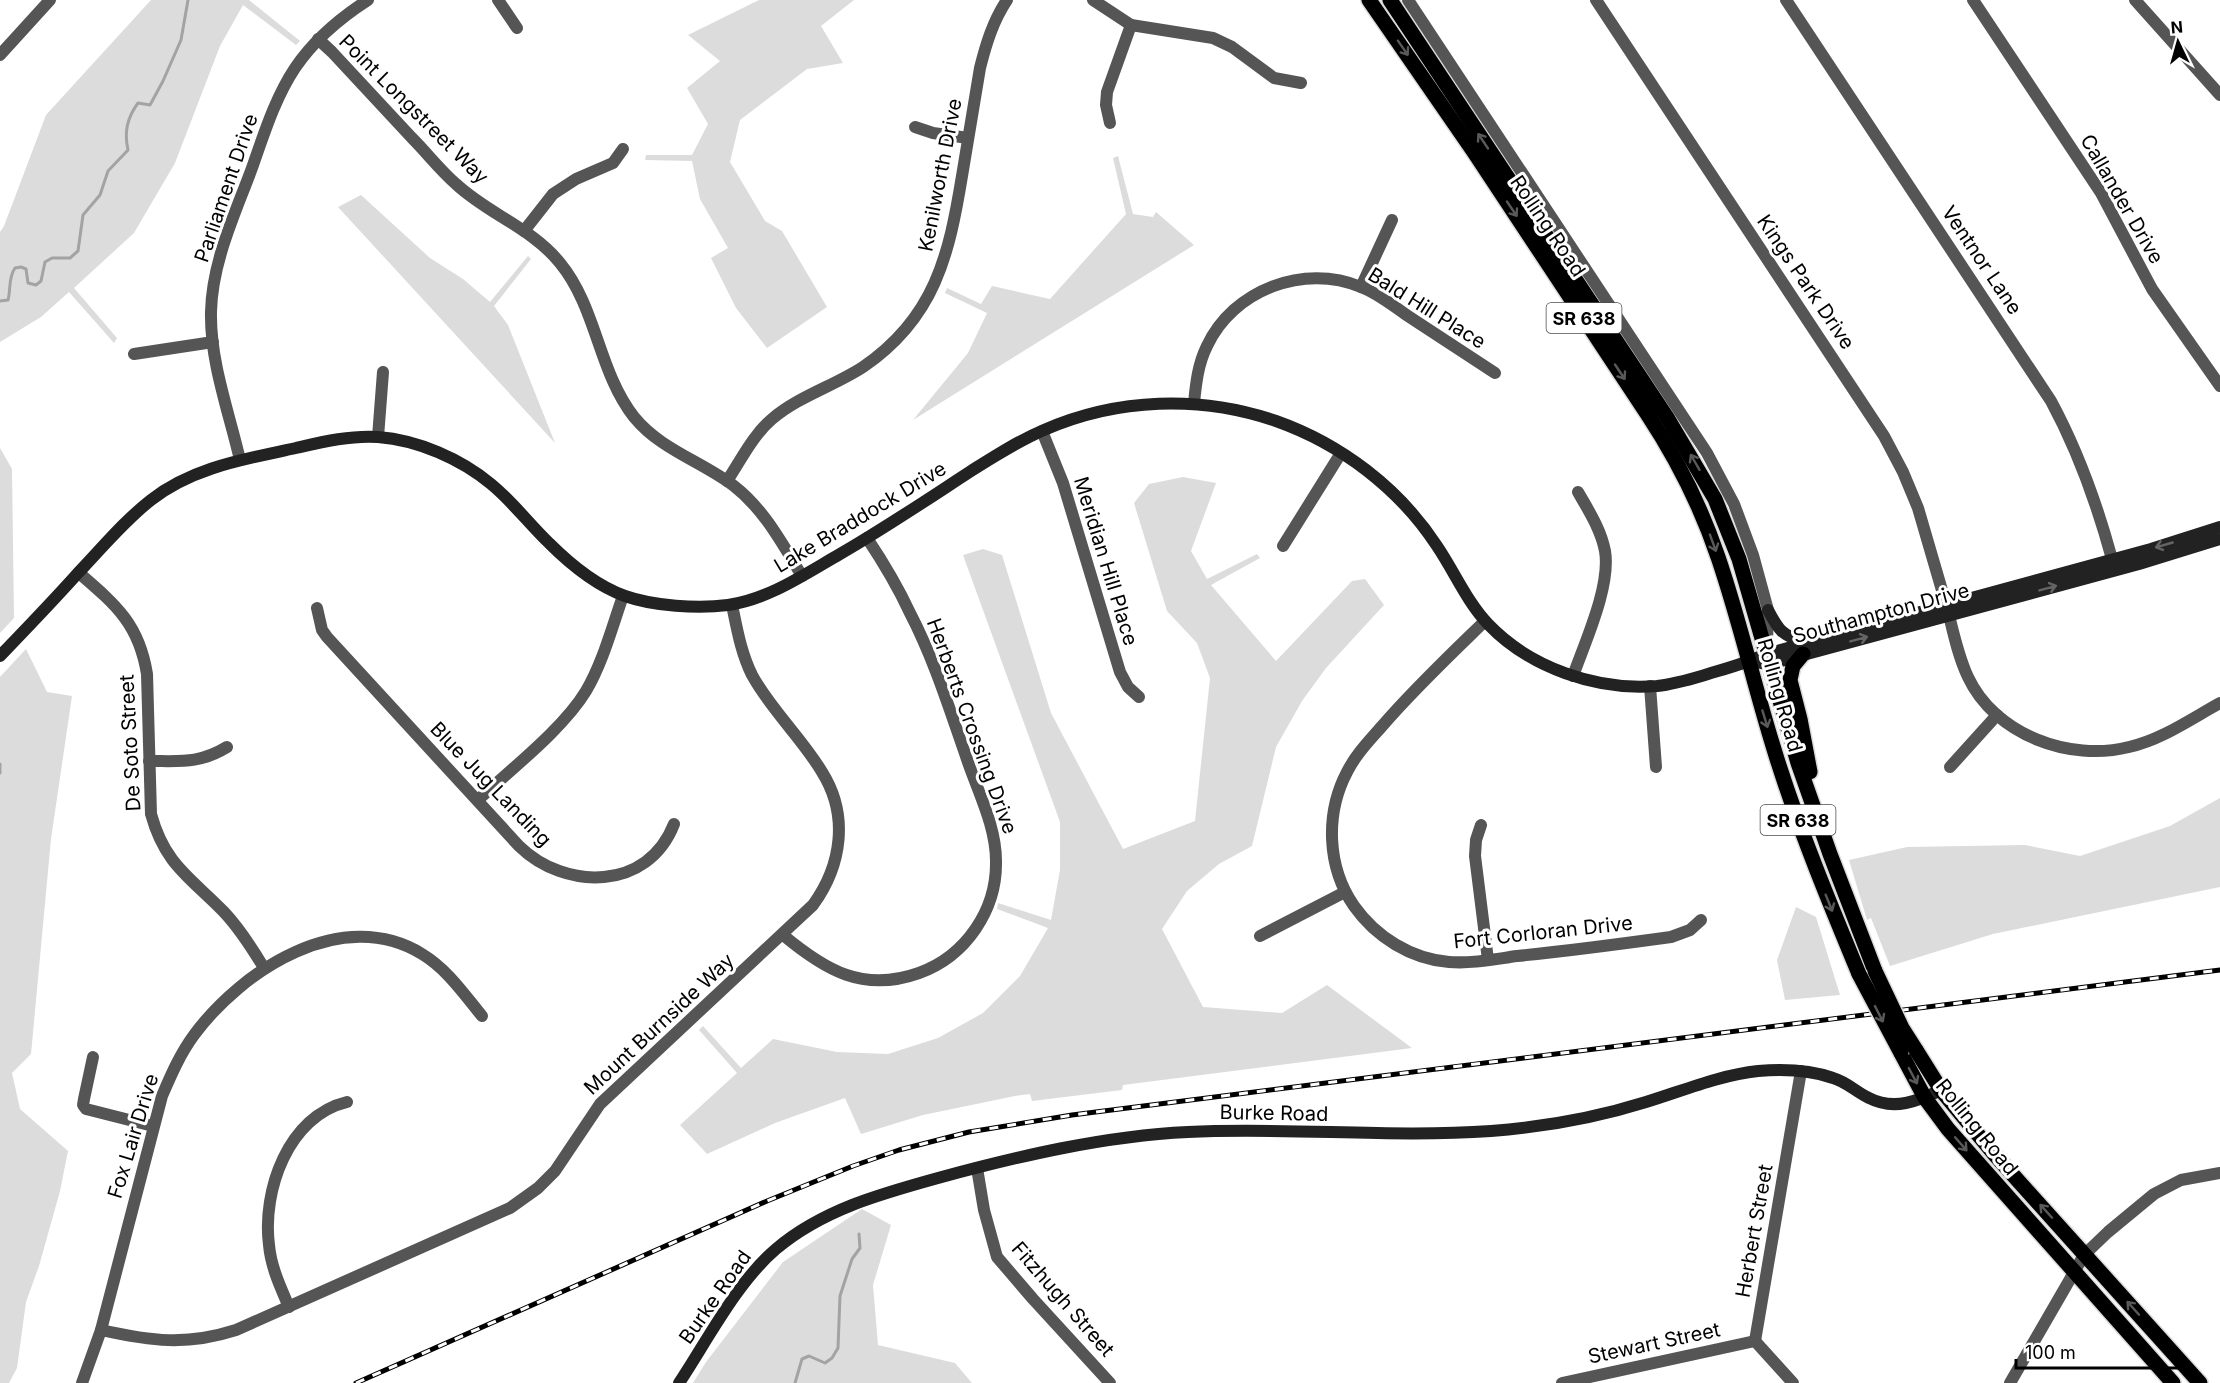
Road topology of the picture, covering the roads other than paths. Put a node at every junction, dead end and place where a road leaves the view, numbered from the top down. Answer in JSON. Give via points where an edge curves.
{"nodes":[{"id":1,"x":50,"y":0,"type":"edge"},
{"id":2,"x":368,"y":0,"type":"edge"},
{"id":3,"x":498,"y":0,"type":"edge"},
{"id":4,"x":1007,"y":0,"type":"edge"},
{"id":5,"x":1094,"y":0,"type":"edge"},
{"id":6,"x":1369,"y":0,"type":"edge"},
{"id":7,"x":1390,"y":0,"type":"edge"},
{"id":8,"x":1408,"y":0,"type":"edge"},
{"id":9,"x":1596,"y":0,"type":"edge"},
{"id":10,"x":1786,"y":0,"type":"edge"},
{"id":11,"x":1973,"y":0,"type":"edge"},
{"id":12,"x":2135,"y":0,"type":"edge"},
{"id":13,"x":1131,"y":25,"type":"junction"},
{"id":14,"x":517,"y":28,"type":"dead end"},
{"id":15,"x":318,"y":39,"type":"junction"},
{"id":16,"x":0,"y":56,"type":"edge"},
{"id":17,"x":1301,"y":83,"type":"dead end"},
{"id":18,"x":2220,"y":95,"type":"edge"},
{"id":19,"x":1110,"y":123,"type":"dead end"},
{"id":20,"x":915,"y":127,"type":"dead end"},
{"id":21,"x":968,"y":138,"type":"junction"},
{"id":22,"x":623,"y":149,"type":"dead end"},
{"id":23,"x":1392,"y":220,"type":"dead end"},
{"id":24,"x":524,"y":231,"type":"junction"},
{"id":25,"x":1361,"y":286,"type":"junction"},
{"id":26,"x":213,"y":342,"type":"junction"},
{"id":27,"x":134,"y":354,"type":"dead end"},
{"id":28,"x":383,"y":372,"type":"dead end"},
{"id":29,"x":1495,"y":373,"type":"dead end"},
{"id":30,"x":2220,"y":386,"type":"edge"},
{"id":31,"x":1194,"y":403,"type":"junction"},
{"id":32,"x":1041,"y":431,"type":"junction"},
{"id":33,"x":378,"y":437,"type":"junction"},
{"id":34,"x":1341,"y":453,"type":"junction"},
{"id":35,"x":240,"y":460,"type":"junction"},
{"id":36,"x":727,"y":481,"type":"junction"},
{"id":37,"x":1578,"y":492,"type":"dead end"},
{"id":38,"x":2220,"y":527,"type":"edge"},
{"id":39,"x":867,"y":538,"type":"junction"},
{"id":40,"x":2220,"y":539,"type":"edge"},
{"id":41,"x":1283,"y":546,"type":"dead end"},
{"id":42,"x":2112,"y":559,"type":"junction"},
{"id":43,"x":79,"y":573,"type":"junction"},
{"id":44,"x":802,"y":576,"type":"junction"},
{"id":45,"x":623,"y":596,"type":"junction"},
{"id":46,"x":732,"y":605,"type":"junction"},
{"id":47,"x":317,"y":608,"type":"dead end"},
{"id":48,"x":1768,"y":610,"type":"junction"},
{"id":49,"x":1947,"y":610,"type":"junction"},
{"id":50,"x":1485,"y":621,"type":"junction"},
{"id":51,"x":1804,"y":648,"type":"junction"},
{"id":52,"x":0,"y":656,"type":"edge"},
{"id":53,"x":1768,"y":659,"type":"junction"},
{"id":54,"x":1748,"y":663,"type":"junction"},
{"id":55,"x":1573,"y":676,"type":"junction"},
{"id":56,"x":1650,"y":686,"type":"junction"},
{"id":57,"x":1139,"y":697,"type":"dead end"},
{"id":58,"x":2220,"y":703,"type":"edge"},
{"id":59,"x":1997,"y":715,"type":"junction"},
{"id":60,"x":227,"y":747,"type":"dead end"},
{"id":61,"x":149,"y":761,"type":"junction"},
{"id":62,"x":1656,"y":767,"type":"dead end"},
{"id":63,"x":1950,"y":767,"type":"dead end"},
{"id":64,"x":478,"y":800,"type":"junction"},
{"id":65,"x":1819,"y":822,"type":"junction"},
{"id":66,"x":674,"y":824,"type":"dead end"},
{"id":67,"x":1481,"y":825,"type":"dead end"},
{"id":68,"x":1345,"y":892,"type":"junction"},
{"id":69,"x":1701,"y":920,"type":"dead end"},
{"id":70,"x":783,"y":935,"type":"junction"},
{"id":71,"x":1260,"y":936,"type":"dead end"},
{"id":72,"x":1488,"y":960,"type":"junction"},
{"id":73,"x":264,"y":968,"type":"junction"},
{"id":74,"x":482,"y":1016,"type":"dead end"},
{"id":75,"x":1908,"y":1052,"type":"junction"},
{"id":76,"x":93,"y":1057,"type":"dead end"},
{"id":77,"x":1801,"y":1071,"type":"junction"},
{"id":78,"x":1941,"y":1090,"type":"junction"},
{"id":79,"x":1925,"y":1098,"type":"junction"},
{"id":80,"x":347,"y":1102,"type":"dead end"},
{"id":81,"x":153,"y":1126,"type":"junction"},
{"id":82,"x":977,"y":1168,"type":"junction"},
{"id":83,"x":2220,"y":1173,"type":"edge"},
{"id":84,"x":2084,"y":1255,"type":"junction"},
{"id":85,"x":2074,"y":1272,"type":"junction"},
{"id":86,"x":289,"y":1307,"type":"junction"},
{"id":87,"x":101,"y":1330,"type":"junction"},
{"id":88,"x":1755,"y":1341,"type":"junction"},
{"id":89,"x":82,"y":1383,"type":"edge"},
{"id":90,"x":679,"y":1383,"type":"edge"},
{"id":91,"x":1110,"y":1383,"type":"edge"},
{"id":92,"x":1562,"y":1383,"type":"edge"},
{"id":93,"x":1793,"y":1383,"type":"edge"},
{"id":94,"x":2010,"y":1383,"type":"edge"},
{"id":95,"x":2173,"y":1383,"type":"edge"},
{"id":96,"x":2200,"y":1383,"type":"edge"}],
"edges":[{"from":1,"to":16,"type":"street"},
{"from":2,"to":15,"type":"street","name":"Parliament Drive"},
{"from":3,"to":14,"type":"street"},
{"from":4,"to":21,"type":"street","name":"Kenilworth Drive","via":[[985,47]]},
{"from":5,"to":13,"type":"street"},
{"from":6,"to":54,"type":"main road","name":"Rolling Road","number":"SR 638","one_way":true,"via":[[1674,457],[1718,558]]},
{"from":53,"to":7,"type":"main road","name":"Rolling Road","number":"SR 638","one_way":true,"via":[[1734,543],[1694,460]]},
{"from":8,"to":48,"type":"street","name":"Rolling Road","via":[[1707,453],[1744,528]]},
{"from":9,"to":49,"type":"street","name":"Kings Park Drive","via":[[1884,436],[1918,508]]},
{"from":10,"to":42,"type":"street","name":"Ventnor Lane","via":[[2051,401],[2091,488]]},
{"from":11,"to":30,"type":"street","name":"Callander Drive","via":[[2101,193],[2152,289]]},
{"from":12,"to":18,"type":"street"},
{"from":13,"to":17,"type":"street","via":[[1213,38],[1274,78]]},
{"from":13,"to":19,"type":"street","via":[[1107,92]]},
{"from":15,"to":24,"type":"street","name":"Point Longstreet Way","via":[[457,185]]},
{"from":15,"to":26,"type":"street","name":"Parliament Drive","via":[[281,92],[226,239],[213,292]]},
{"from":20,"to":21,"type":"street"},
{"from":21,"to":36,"type":"street","name":"Kenilworth Drive","via":[[950,243],[937,280],[919,311],[894,341],[863,366],[771,420]]},
{"from":22,"to":24,"type":"street","via":[[613,163],[553,194]]},
{"from":23,"to":25,"type":"street"},
{"from":24,"to":36,"type":"street","name":"Point Longstreet Way","via":[[543,245],[570,276],[616,391],[634,417],[660,441]]},
{"from":25,"to":29,"type":"street","name":"Bald Hill Place"},
{"from":25,"to":31,"type":"street","name":"Bald Hill Place","via":[[1301,279],[1271,286],[1246,300],[1223,321],[1207,345],[1197,374]]},
{"from":26,"to":27,"type":"street"},
{"from":26,"to":35,"type":"street","name":"Parliament Drive"},
{"from":28,"to":33,"type":"street"},
{"from":31,"to":32,"type":"street","name":"Lake Braddock Drive","via":[[1129,406]]},
{"from":31,"to":34,"type":"street","name":"Lake Braddock Drive","via":[[1274,420]]},
{"from":32,"to":39,"type":"street","name":"Lake Braddock Drive"},
{"from":32,"to":57,"type":"street","name":"Meridian Hill Place","via":[[1063,483],[1119,672]]},
{"from":33,"to":35,"type":"street","name":"Lake Braddock Drive","via":[[326,441]]},
{"from":33,"to":45,"type":"street","name":"Lake Braddock Drive","via":[[430,450],[470,469],[502,494],[564,557]]},
{"from":34,"to":41,"type":"street"},
{"from":34,"to":50,"type":"street","name":"Lake Braddock Drive","via":[[1376,478],[1414,515]]},
{"from":35,"to":43,"type":"street","name":"Lake Braddock Drive","via":[[200,472],[161,493],[121,527]]},
{"from":36,"to":44,"type":"street","name":"Point Longstreet Way","via":[[756,508]]},
{"from":37,"to":55,"type":"street","via":[[1601,535],[1606,569]]},
{"from":38,"to":42,"type":"street","name":"Southampton Drive","one_way":true},
{"from":39,"to":44,"type":"street","name":"Lake Braddock Drive"},
{"from":39,"to":70,"type":"street","name":"Herberts Crossing Drive","via":[[911,613],[944,694],[993,834],[994,887],[982,920],[962,946],[936,965],[905,977],[872,980],[842,974],[816,961]]},
{"from":49,"to":40,"type":"street","name":"Southampton Drive","one_way":true},
{"from":42,"to":49,"type":"street","name":"Southampton Drive"},
{"from":43,"to":52,"type":"street","name":"Lake Braddock Drive"},
{"from":43,"to":61,"type":"street","name":"De Soto Street","via":[[120,612],[140,643],[147,674]]},
{"from":44,"to":46,"type":"street","name":"Lake Braddock Drive","via":[[779,589]]},
{"from":45,"to":46,"type":"street","name":"Lake Braddock Drive","via":[[681,606]]},
{"from":45,"to":64,"type":"street","via":[[594,675],[578,704]]},
{"from":46,"to":70,"type":"street","name":"Mount Burnside Way","via":[[740,645],[752,674],[822,772],[836,802],[839,821],[839,846],[829,880],[813,905]]},
{"from":47,"to":64,"type":"street","name":"Blue Jug Landing","via":[[327,637]]},
{"from":48,"to":51,"type":"street","via":[[1782,633]]},
{"from":48,"to":53,"type":"street","name":"Rolling Road"},
{"from":49,"to":51,"type":"street","name":"Southampton Drive"},
{"from":49,"to":59,"type":"street","name":"Kings Park Drive","via":[[1968,677]]},
{"from":50,"to":55,"type":"street","name":"Lake Braddock Drive","via":[[1529,656]]},
{"from":50,"to":68,"type":"street","name":"Fort Corloran Drive","via":[[1410,693],[1347,772],[1336,799],[1332,832],[1335,864]]},
{"from":51,"to":53,"type":"street","name":"Southampton Drive"},
{"from":51,"to":65,"type":"main road","via":[[1790,680]]},
{"from":53,"to":54,"type":"street","name":"Southampton Drive"},
{"from":53,"to":65,"type":"main road","name":"Rolling Road","number":"SR 638"},
{"from":54,"to":56,"type":"street","name":"Lake Braddock Drive"},
{"from":54,"to":75,"type":"main road","name":"Rolling Road","number":"SR 638","one_way":true,"bridge":true,"via":[[1806,846],[1859,974]]},
{"from":55,"to":56,"type":"street","name":"Lake Braddock Drive","via":[[1618,686]]},
{"from":56,"to":62,"type":"street"},
{"from":58,"to":59,"type":"street","name":"Kings Park Drive","via":[[2147,742],[2098,752],[2052,746]]},
{"from":59,"to":63,"type":"street"},
{"from":60,"to":61,"type":"street","via":[[197,760]]},
{"from":61,"to":73,"type":"street","name":"De Soto Street","via":[[151,814],[165,852],[242,933]]},
{"from":64,"to":66,"type":"street","name":"Blue Jug Landing","via":[[519,846],[540,863],[567,875],[590,878],[619,874],[645,862],[660,851]]},
{"from":65,"to":75,"type":"main road","name":"Rolling Road","number":"SR 638","bridge":true,"via":[[1875,971],[1902,1028]]},
{"from":67,"to":72,"type":"street","via":[[1475,856]]},
{"from":68,"to":71,"type":"street"},
{"from":68,"to":72,"type":"street","name":"Fort Corloran Drive","via":[[1373,928],[1407,951],[1448,962]]},
{"from":69,"to":72,"type":"street","name":"Fort Corloran Drive","via":[[1690,930],[1671,937]]},
{"from":70,"to":86,"type":"street","name":"Mount Burnside Way","via":[[600,1104],[555,1171],[522,1201]]},
{"from":73,"to":74,"type":"street","name":"Fox Lair Drive","via":[[334,939],[387,940],[436,963]]},
{"from":73,"to":81,"type":"street","name":"Fox Lair Drive","via":[[227,998],[194,1035],[171,1074]]},
{"from":75,"to":78,"type":"main road","name":"Rolling Road","number":"SR 638"},
{"from":75,"to":79,"type":"main road","name":"Rolling Road","number":"SR 638","one_way":true},
{"from":76,"to":81,"type":"street","via":[[83,1105],[86,1109]]},
{"from":77,"to":79,"type":"street","name":"Burke Road","via":[[1836,1079],[1884,1104],[1905,1104]]},
{"from":77,"to":82,"type":"street","name":"Burke Road","via":[[1738,1074],[1605,1114],[1529,1128],[1408,1134],[1180,1132],[1079,1146]]},
{"from":77,"to":88,"type":"street","name":"Herbert Street"},
{"from":78,"to":79,"type":"street","name":"Burke Road"},
{"from":84,"to":78,"type":"main road","name":"Rolling Road","number":"SR 638","one_way":true},
{"from":79,"to":85,"type":"main road","name":"Rolling Road","number":"SR 638","one_way":true},
{"from":80,"to":86,"type":"street","via":[[322,1112],[299,1135],[281,1163],[271,1191],[267,1217],[269,1246]]},
{"from":81,"to":87,"type":"street","name":"Fox Lair Drive"},
{"from":82,"to":90,"type":"street","name":"Burke Road","via":[[861,1201],[792,1236],[744,1284]]},
{"from":82,"to":91,"type":"street","name":"Fitzhugh Street","via":[[997,1257]]},
{"from":83,"to":84,"type":"street","via":[[2181,1180],[2154,1194]]},
{"from":84,"to":85,"type":"street"},
{"from":96,"to":84,"type":"main road","name":"Rolling Road","number":"SR 638","one_way":true},
{"from":85,"to":94,"type":"street"},
{"from":85,"to":95,"type":"main road","name":"Rolling Road","number":"SR 638"},
{"from":86,"to":87,"type":"street","name":"Mount Burnside Way","via":[[236,1330],[199,1340],[156,1341]]},
{"from":87,"to":89,"type":"street","name":"Fox Lair Drive"},
{"from":88,"to":92,"type":"street","name":"Stewart Street"},
{"from":88,"to":93,"type":"street"}]}
